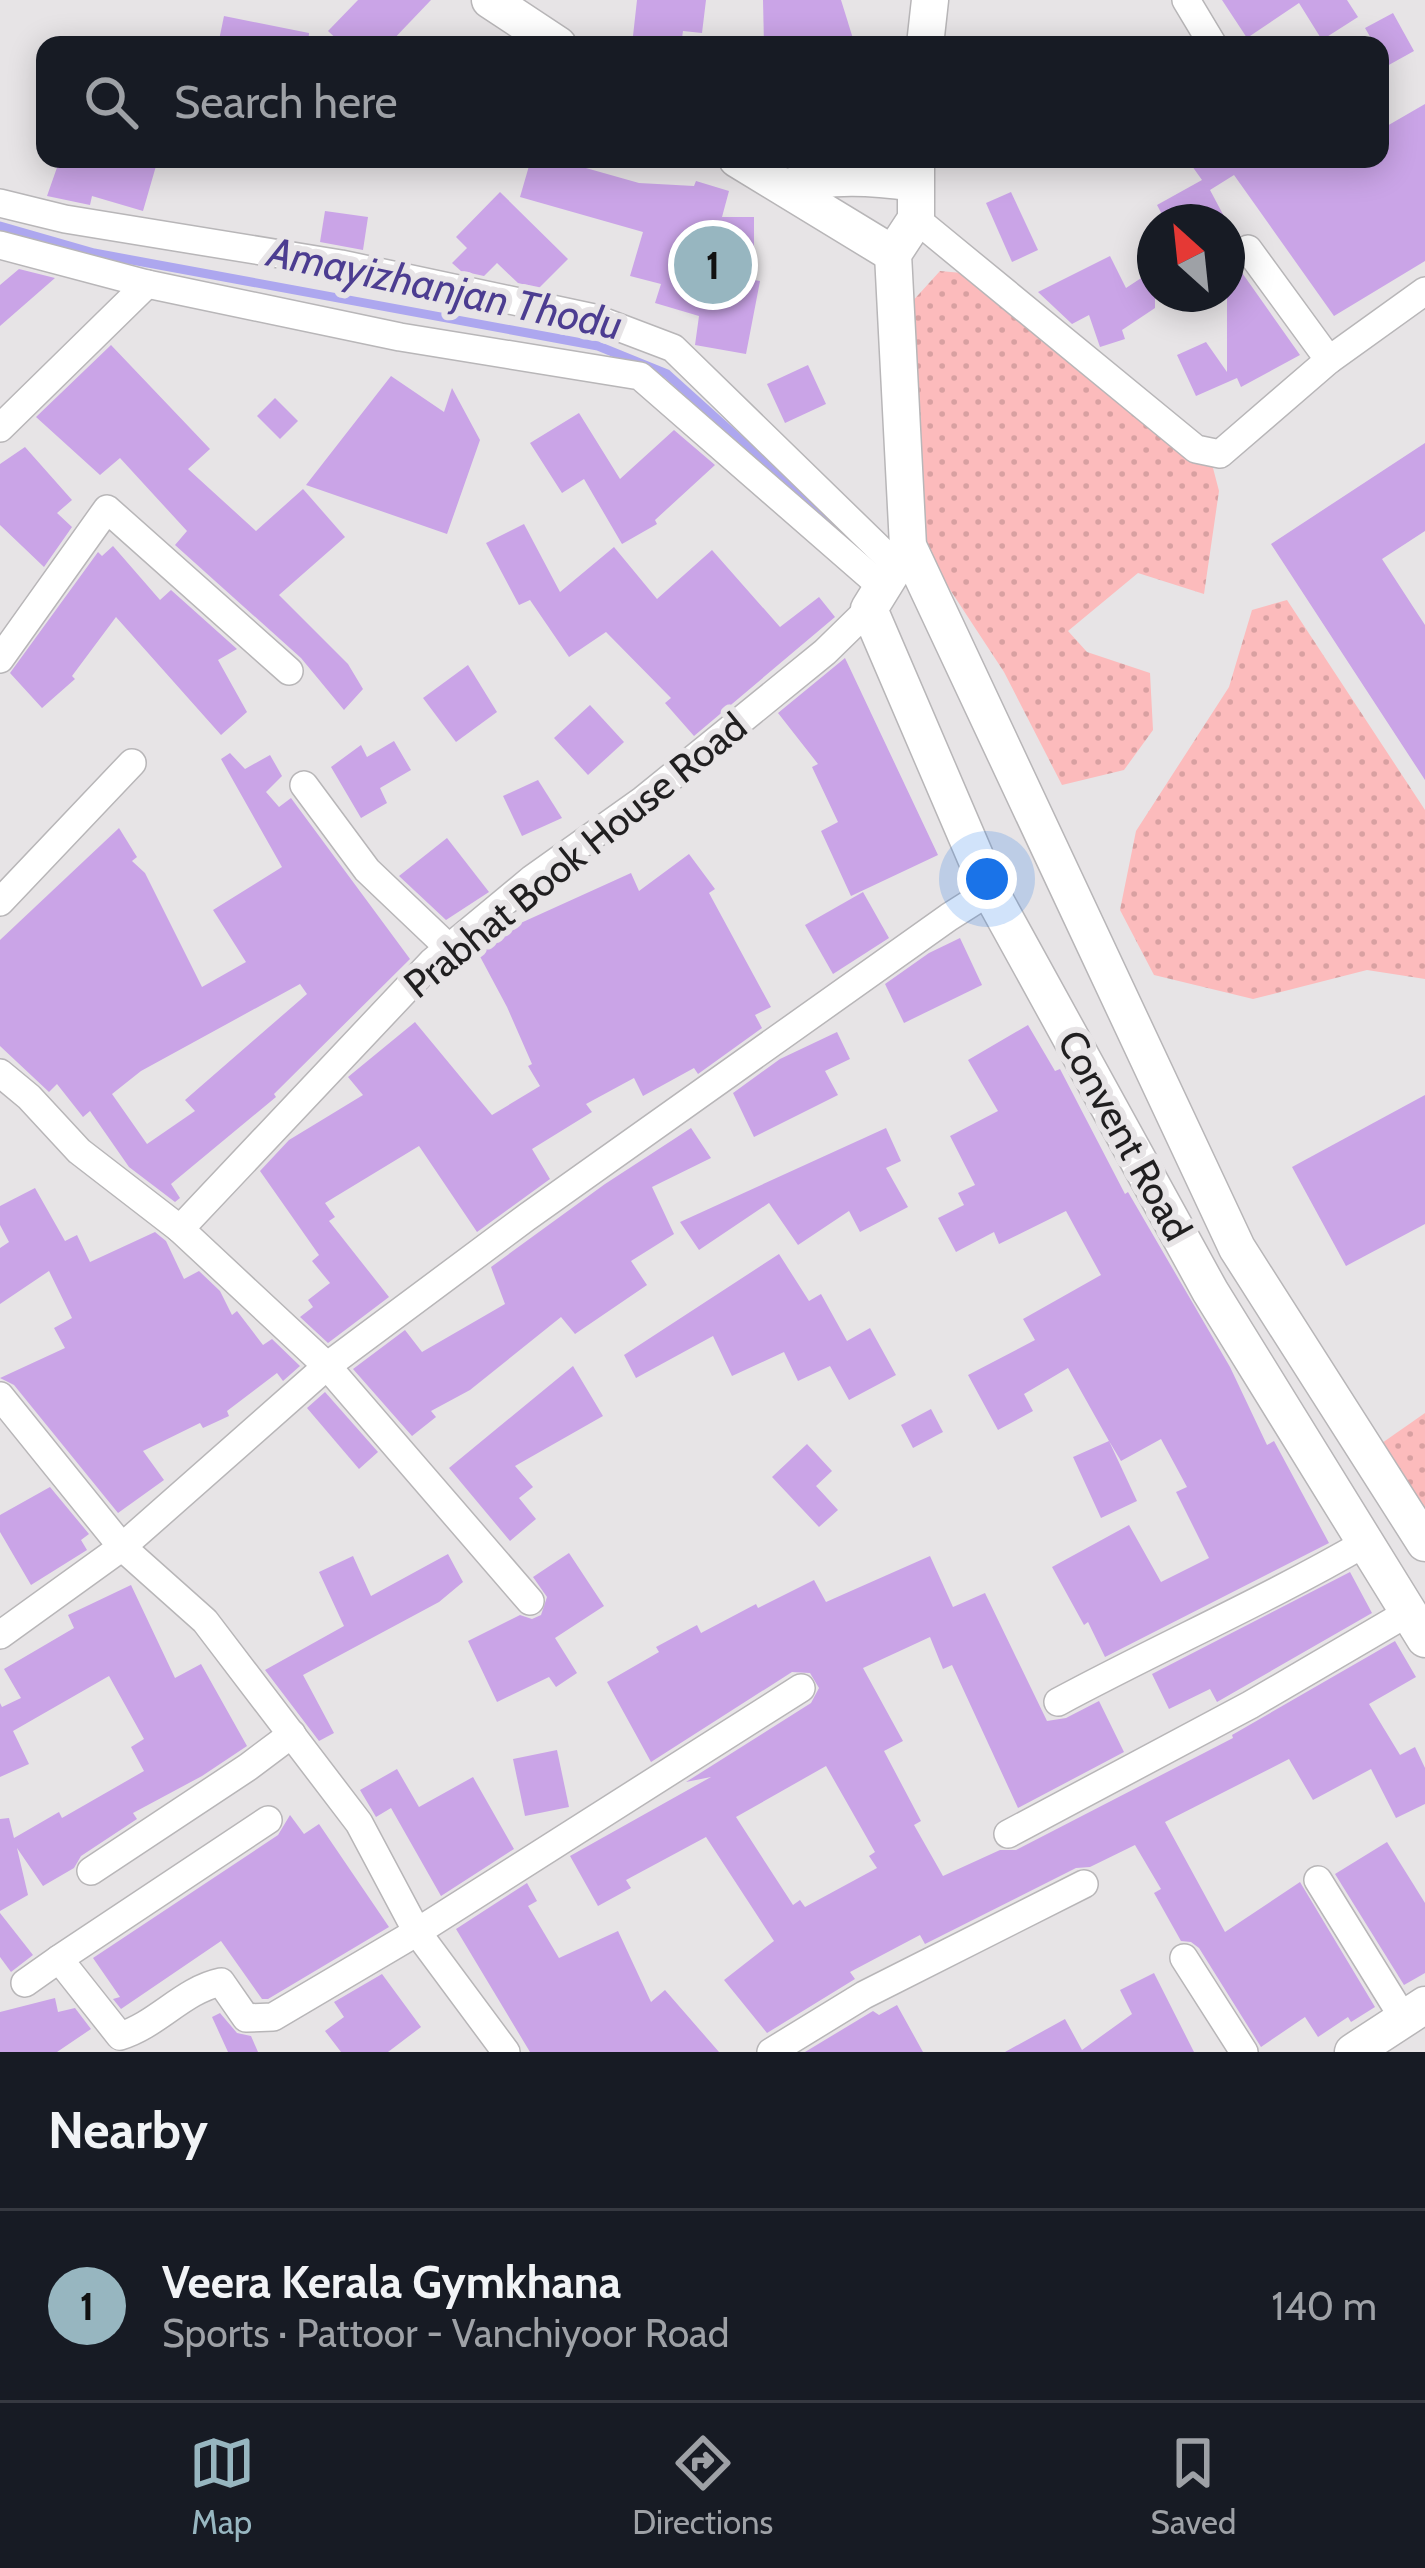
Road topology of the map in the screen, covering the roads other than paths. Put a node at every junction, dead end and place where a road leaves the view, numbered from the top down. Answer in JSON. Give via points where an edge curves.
{"nodes":[{"id":1,"x":490,"y":0,"type":"edge"},
{"id":2,"x":1186,"y":0,"type":"edge"},
{"id":3,"x":938,"y":1,"type":"edge"},
{"id":4,"x":544,"y":36,"type":"edge"},
{"id":5,"x":928,"y":36,"type":"edge"},
{"id":6,"x":1208,"y":36,"type":"edge"},
{"id":7,"x":753,"y":168,"type":"edge"},
{"id":8,"x":788,"y":187,"type":"junction"},
{"id":9,"x":916,"y":187,"type":"edge"},
{"id":10,"x":0,"y":203,"type":"edge"},
{"id":11,"x":0,"y":245,"type":"edge"},
{"id":12,"x":1248,"y":249,"type":"dead end"},
{"id":13,"x":893,"y":254,"type":"junction"},
{"id":14,"x":148,"y":284,"type":"junction"},
{"id":15,"x":1425,"y":291,"type":"edge"},
{"id":16,"x":1328,"y":360,"type":"junction"},
{"id":17,"x":0,"y":428,"type":"edge"},
{"id":18,"x":888,"y":576,"type":"junction"},
{"id":19,"x":0,"y":659,"type":"edge"},
{"id":20,"x":289,"y":671,"type":"dead end"},
{"id":21,"x":132,"y":763,"type":"dead end"},
{"id":22,"x":304,"y":785,"type":"dead end"},
{"id":23,"x":990,"y":891,"type":"junction"},
{"id":24,"x":0,"y":902,"type":"edge"},
{"id":25,"x":449,"y":948,"type":"junction"},
{"id":26,"x":0,"y":1073,"type":"edge"},
{"id":27,"x":180,"y":1229,"type":"junction"},
{"id":28,"x":327,"y":1366,"type":"junction"},
{"id":29,"x":0,"y":1396,"type":"edge"},
{"id":30,"x":1365,"y":1543,"type":"junction"},
{"id":31,"x":1425,"y":1544,"type":"edge"},
{"id":32,"x":122,"y":1547,"type":"junction"},
{"id":33,"x":530,"y":1601,"type":"dead end"},
{"id":34,"x":1417,"y":1625,"type":"edge"},
{"id":35,"x":0,"y":1635,"type":"edge"},
{"id":36,"x":801,"y":1688,"type":"dead end"},
{"id":37,"x":1058,"y":1702,"type":"dead end"},
{"id":38,"x":292,"y":1734,"type":"junction"},
{"id":39,"x":268,"y":1820,"type":"dead end"},
{"id":40,"x":1007,"y":1834,"type":"dead end"},
{"id":41,"x":91,"y":1871,"type":"dead end"},
{"id":42,"x":1318,"y":1880,"type":"dead end"},
{"id":43,"x":1084,"y":1884,"type":"dead end"},
{"id":44,"x":417,"y":1932,"type":"junction"},
{"id":45,"x":59,"y":1958,"type":"junction"},
{"id":46,"x":1184,"y":1958,"type":"dead end"},
{"id":47,"x":25,"y":1983,"type":"dead end"},
{"id":48,"x":1414,"y":2012,"type":"edge"},
{"id":49,"x":506,"y":2052,"type":"edge"},
{"id":50,"x":771,"y":2052,"type":"edge"},
{"id":51,"x":1244,"y":2052,"type":"edge"},
{"id":52,"x":1353,"y":2052,"type":"edge"}],
"edges":[{"from":1,"to":4,"type":"main road"},
{"from":2,"to":6,"type":"street"},
{"from":3,"to":5,"type":"main road"},
{"from":7,"to":8,"type":"main road"},
{"from":8,"to":9,"type":"main road","via":[[820,177]]},
{"from":8,"to":13,"type":"main road"},
{"from":9,"to":13,"type":"main road"},
{"from":9,"to":16,"type":"street","via":[[1196,449],[1220,454]]},
{"from":10,"to":18,"type":"street","via":[[548,308],[673,348]]},
{"from":11,"to":14,"type":"street"},
{"from":12,"to":16,"type":"street"},
{"from":13,"to":18,"type":"main road","name":"Convent Road"},
{"from":14,"to":17,"type":"street"},
{"from":14,"to":18,"type":"street","via":[[640,376]]},
{"from":15,"to":16,"type":"street"},
{"from":18,"to":23,"type":"main road","name":"Convent Road"},
{"from":18,"to":25,"type":"street","name":"Prabhat Book House Road","via":[[825,652]]},
{"from":18,"to":31,"type":"main road","via":[[1238,1248]]},
{"from":19,"to":20,"type":"street","via":[[107,509]]},
{"from":21,"to":24,"type":"street"},
{"from":22,"to":25,"type":"street","via":[[367,870]]},
{"from":23,"to":28,"type":"street"},
{"from":23,"to":30,"type":"main road","name":"Convent Road","via":[[1210,1291]]},
{"from":25,"to":27,"type":"street","name":"Prabhat Book House Road"},
{"from":26,"to":27,"type":"street","via":[[79,1150]]},
{"from":27,"to":28,"type":"street"},
{"from":28,"to":32,"type":"street"},
{"from":28,"to":33,"type":"street"},
{"from":29,"to":32,"type":"street"},
{"from":30,"to":34,"type":"main road","name":"Convent Road"},
{"from":30,"to":37,"type":"street"},
{"from":32,"to":35,"type":"street"},
{"from":32,"to":38,"type":"street","via":[[206,1621]]},
{"from":34,"to":40,"type":"street"},
{"from":36,"to":44,"type":"street"},
{"from":38,"to":41,"type":"street"},
{"from":38,"to":44,"type":"street","via":[[359,1823]]},
{"from":39,"to":45,"type":"street"},
{"from":42,"to":48,"type":"street"},
{"from":43,"to":50,"type":"street","via":[[864,1995]]},
{"from":44,"to":45,"type":"street","via":[[273,2018],[246,2018],[221,1982],[120,2036]]},
{"from":44,"to":49,"type":"street"},
{"from":45,"to":47,"type":"street"},
{"from":46,"to":51,"type":"street"},
{"from":48,"to":52,"type":"main road"}]}
